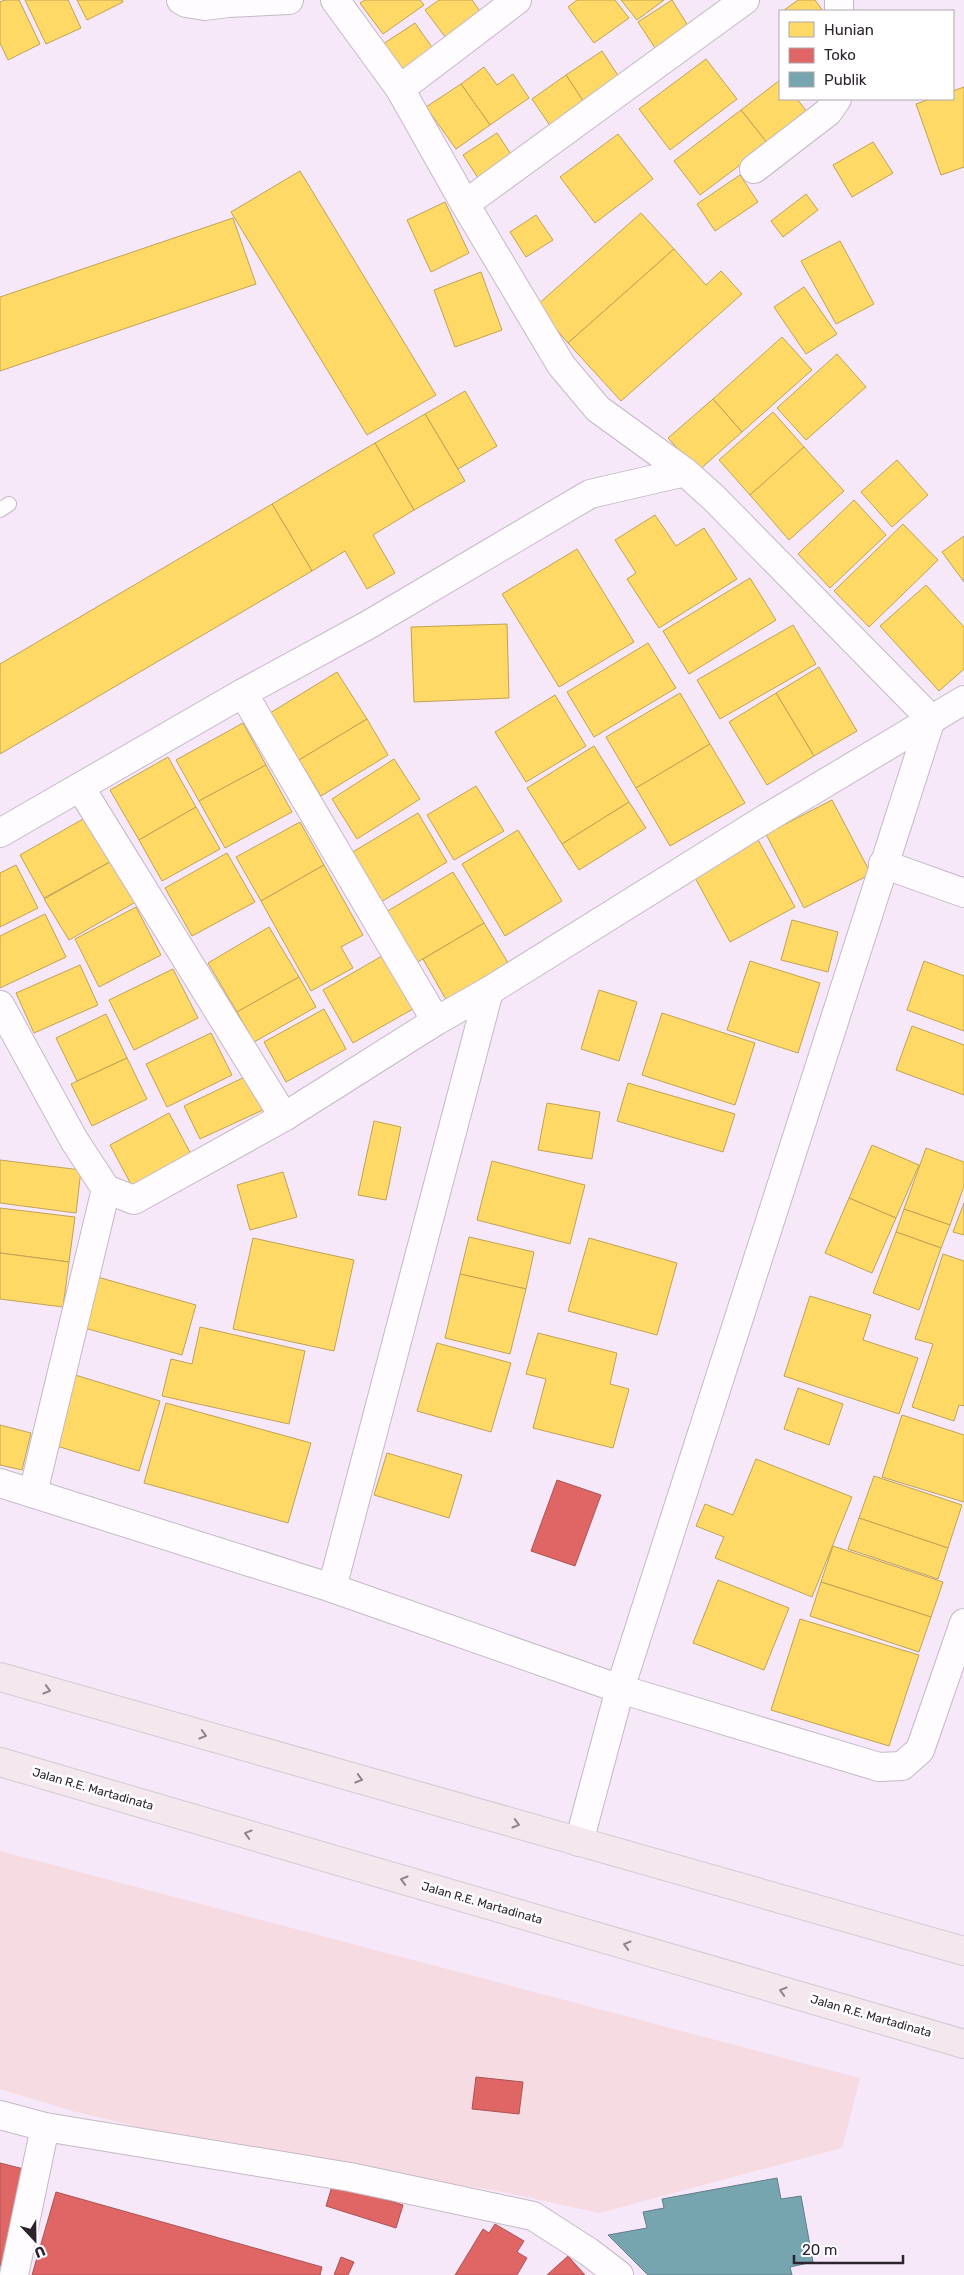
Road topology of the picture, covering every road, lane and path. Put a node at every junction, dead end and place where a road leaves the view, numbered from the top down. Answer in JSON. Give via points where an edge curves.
{"nodes":[{"id":1,"x":181,"y":0,"type":"edge"},
{"id":2,"x":289,"y":0,"type":"edge"},
{"id":3,"x":335,"y":0,"type":"edge"},
{"id":4,"x":517,"y":0,"type":"edge"},
{"id":5,"x":746,"y":0,"type":"edge"},
{"id":6,"x":400,"y":89,"type":"junction"},
{"id":7,"x":836,"y":100,"type":"edge"},
{"id":8,"x":754,"y":169,"type":"dead end"},
{"id":9,"x":465,"y":204,"type":"junction"},
{"id":10,"x":685,"y":472,"type":"junction"},
{"id":11,"x":242,"y":693,"type":"junction"},
{"id":12,"x":964,"y":700,"type":"edge"},
{"id":13,"x":931,"y":719,"type":"junction"},
{"id":14,"x":80,"y":787,"type":"junction"},
{"id":15,"x":0,"y":833,"type":"edge"},
{"id":16,"x":883,"y":864,"type":"junction"},
{"id":17,"x":964,"y":893,"type":"edge"},
{"id":18,"x":490,"y":991,"type":"junction"},
{"id":19,"x":0,"y":1005,"type":"edge"},
{"id":20,"x":436,"y":1021,"type":"junction"},
{"id":21,"x":284,"y":1117,"type":"junction"},
{"id":22,"x":106,"y":1190,"type":"junction"},
{"id":23,"x":0,"y":1483,"type":"edge"},
{"id":24,"x":33,"y":1493,"type":"junction"},
{"id":25,"x":332,"y":1588,"type":"junction"},
{"id":26,"x":964,"y":1623,"type":"edge"},
{"id":27,"x":0,"y":1676,"type":"edge"},
{"id":28,"x":620,"y":1689,"type":"junction"},
{"id":29,"x":0,"y":1762,"type":"edge"},
{"id":30,"x":579,"y":1842,"type":"junction"},
{"id":31,"x":964,"y":1951,"type":"edge"},
{"id":32,"x":964,"y":2044,"type":"edge"},
{"id":33,"x":0,"y":2115,"type":"edge"},
{"id":34,"x":45,"y":2127,"type":"junction"},
{"id":35,"x":14,"y":2275,"type":"edge"},
{"id":36,"x":619,"y":2275,"type":"edge"}],
"edges":[{"from":1,"to":2,"type":"street","via":[[205,6]]},
{"from":3,"to":6,"type":"street"},
{"from":4,"to":6,"type":"street"},
{"from":5,"to":9,"type":"street"},
{"from":6,"to":9,"type":"street"},
{"from":7,"to":8,"type":"street","via":[[828,112]]},
{"from":9,"to":10,"type":"street","via":[[562,365],[598,409]]},
{"from":10,"to":11,"type":"street","via":[[590,494],[368,625]]},
{"from":10,"to":13,"type":"street"},
{"from":11,"to":14,"type":"street"},
{"from":11,"to":20,"type":"street"},
{"from":12,"to":13,"type":"street"},
{"from":13,"to":16,"type":"street"},
{"from":13,"to":18,"type":"street"},
{"from":14,"to":15,"type":"street"},
{"from":14,"to":21,"type":"street"},
{"from":16,"to":17,"type":"street"},
{"from":16,"to":28,"type":"street"},
{"from":18,"to":20,"type":"street"},
{"from":18,"to":25,"type":"street"},
{"from":19,"to":22,"type":"street","via":[[74,1140]]},
{"from":20,"to":21,"type":"street"},
{"from":21,"to":22,"type":"street","via":[[134,1200]]},
{"from":22,"to":24,"type":"street"},
{"from":23,"to":24,"type":"street"},
{"from":24,"to":25,"type":"street"},
{"from":25,"to":28,"type":"street"},
{"from":26,"to":28,"type":"street","via":[[920,1750],[902,1766],[879,1767]]},
{"from":27,"to":30,"type":"highway","one_way":true},
{"from":28,"to":30,"type":"street"},
{"from":32,"to":29,"type":"highway","name":"Jalan R.E. Martadinata","one_way":true},
{"from":30,"to":31,"type":"highway"},
{"from":33,"to":34,"type":"street"},
{"from":34,"to":35,"type":"street"},
{"from":34,"to":36,"type":"street","via":[[350,2177],[533,2216]]}]}
